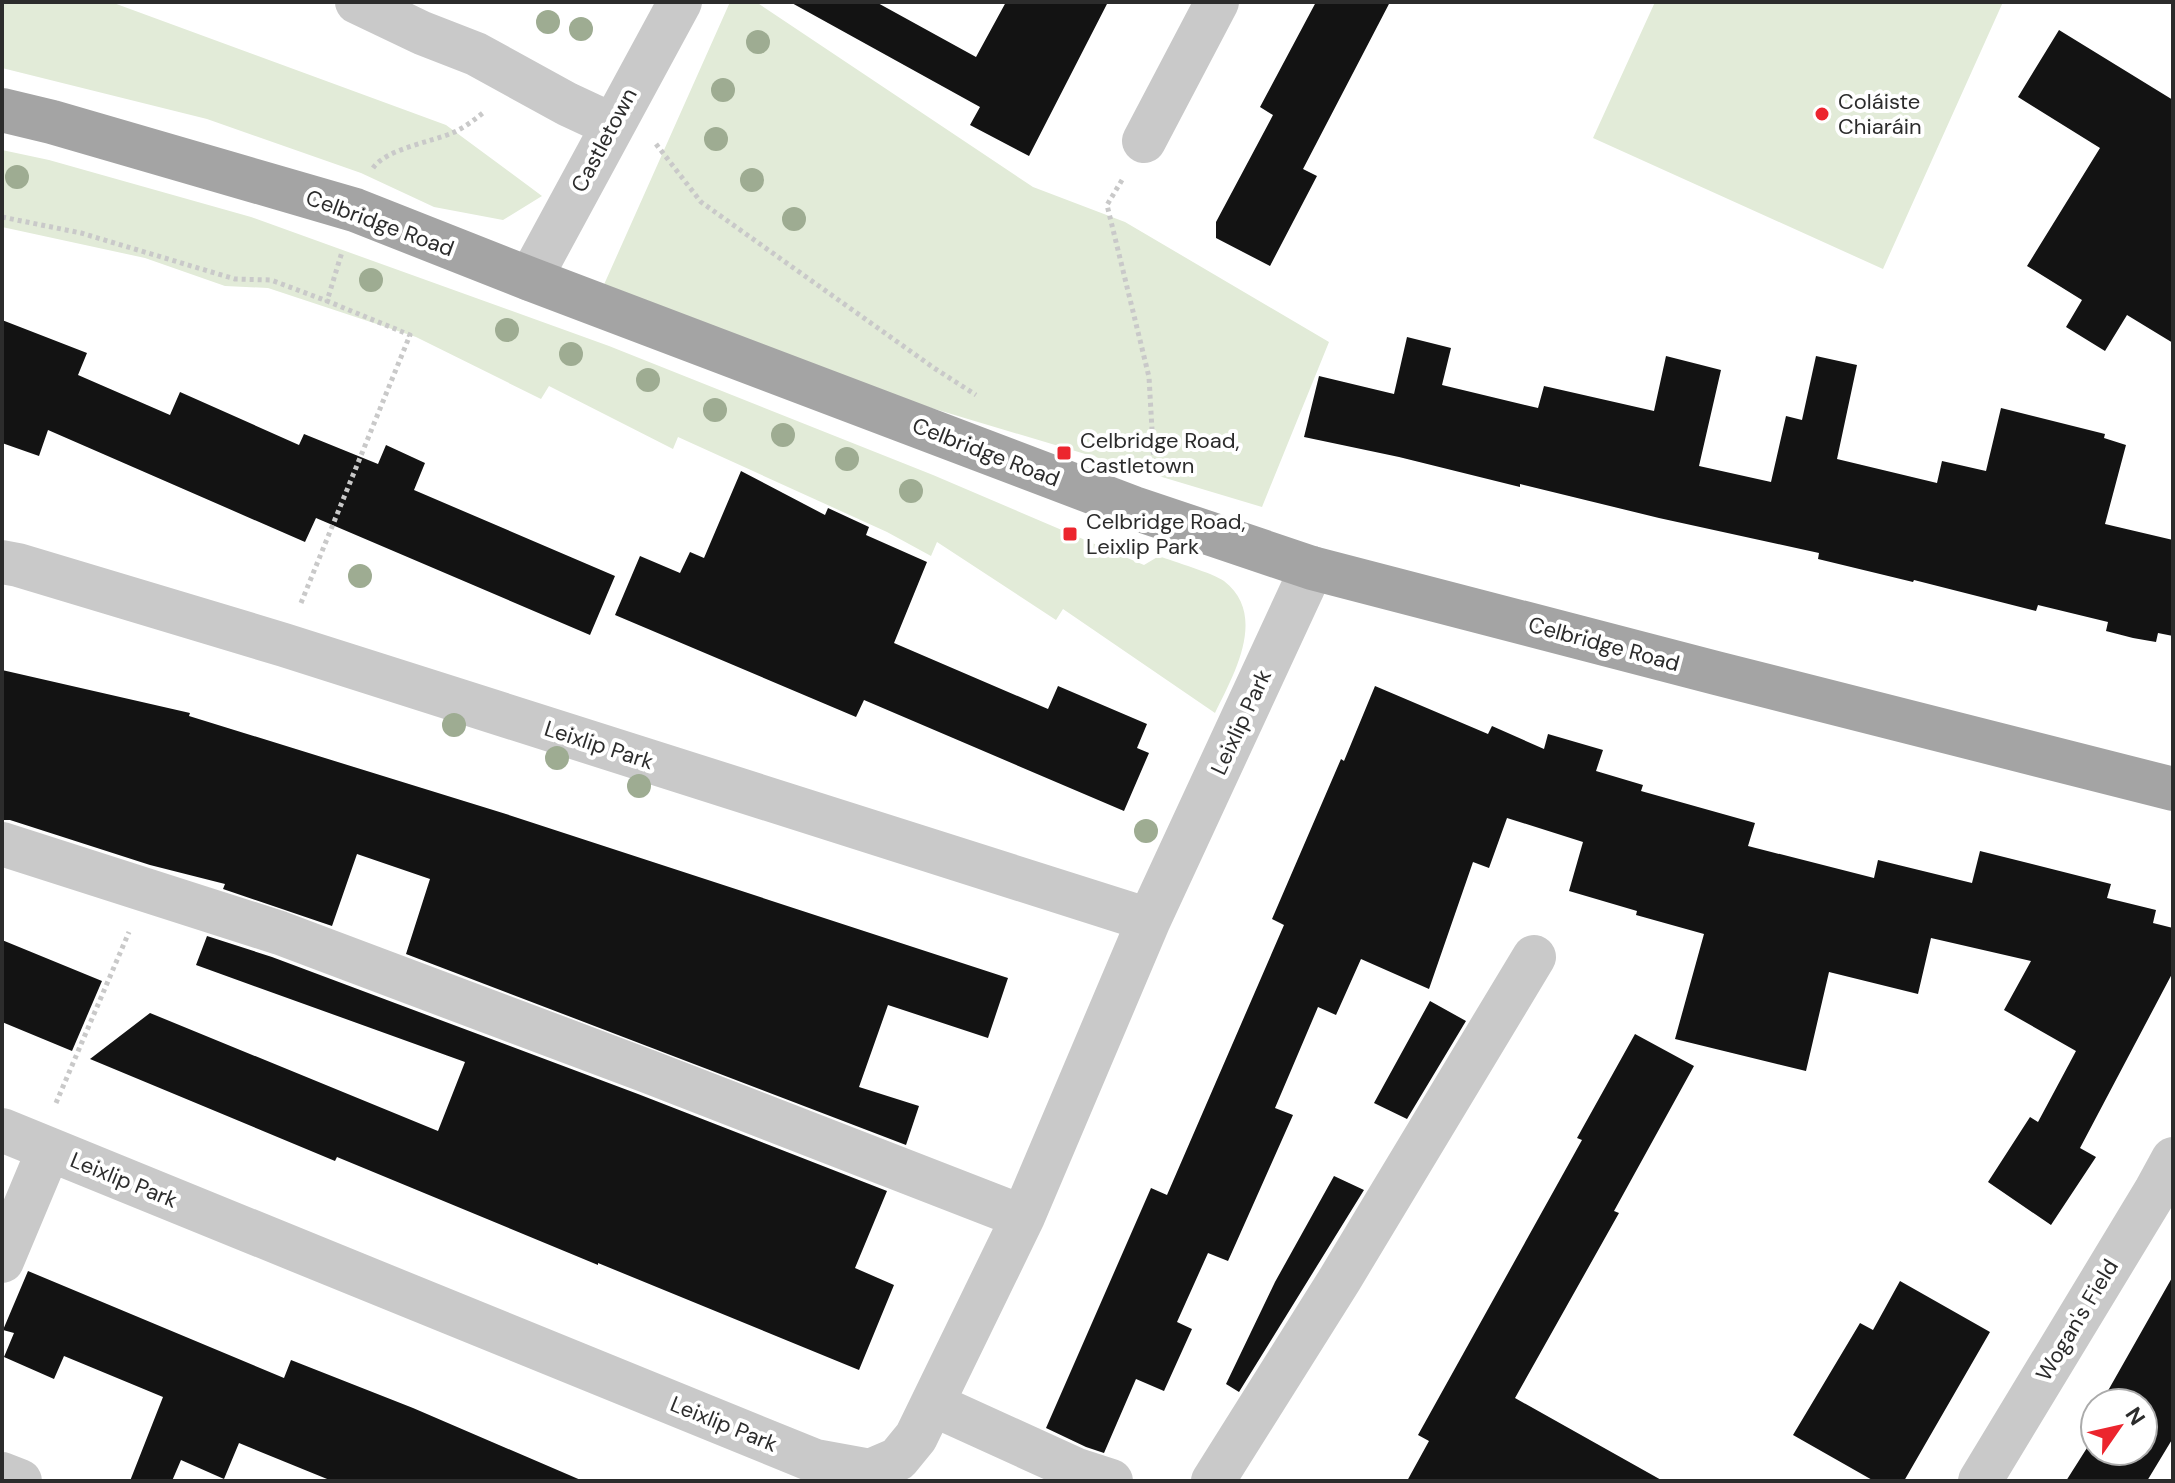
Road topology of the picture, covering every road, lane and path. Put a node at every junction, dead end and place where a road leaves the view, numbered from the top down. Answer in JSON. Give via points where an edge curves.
{"nodes":[{"id":1,"x":357,"y":2,"type":"edge"},
{"id":2,"x":680,"y":2,"type":"edge"},
{"id":3,"x":1217,"y":2,"type":"edge"},
{"id":4,"x":516,"y":76,"type":"junction"},
{"id":5,"x":2,"y":110,"type":"edge"},
{"id":6,"x":612,"y":125,"type":"junction"},
{"id":7,"x":1144,"y":141,"type":"joint"},
{"id":8,"x":355,"y":210,"type":"junction"},
{"id":9,"x":2,"y":217,"type":"edge"},
{"id":10,"x":530,"y":279,"type":"junction"},
{"id":11,"x":327,"y":301,"type":"junction"},
{"id":12,"x":987,"y":401,"type":"dead end"},
{"id":13,"x":1134,"y":508,"type":"junction"},
{"id":14,"x":2,"y":562,"type":"edge"},
{"id":15,"x":1312,"y":568,"type":"junction"},
{"id":16,"x":284,"y":645,"type":"junction"},
{"id":17,"x":2173,"y":789,"type":"edge"},
{"id":18,"x":2,"y":844,"type":"edge"},
{"id":19,"x":146,"y":890,"type":"junction"},
{"id":20,"x":1149,"y":920,"type":"junction"},
{"id":21,"x":1534,"y":957,"type":"dead end"},
{"id":22,"x":30,"y":1141,"type":"edge"},
{"id":23,"x":2173,"y":1159,"type":"edge"},
{"id":24,"x":1023,"y":1217,"type":"junction"},
{"id":25,"x":2,"y":1261,"type":"edge"},
{"id":26,"x":932,"y":1404,"type":"junction"},
{"id":27,"x":2,"y":1474,"type":"edge"},
{"id":28,"x":20,"y":1481,"type":"edge"},
{"id":29,"x":1111,"y":1481,"type":"edge"},
{"id":30,"x":1213,"y":1481,"type":"edge"},
{"id":31,"x":1980,"y":1481,"type":"edge"}],
"edges":[{"from":1,"to":4,"type":"street"},
{"from":2,"to":6,"type":"street","name":"Castletown"},
{"from":3,"to":7,"type":"street"},
{"from":4,"to":6,"type":"street"},
{"from":4,"to":8,"type":"path","via":[[484,112],[455,132],[377,163]]},
{"from":5,"to":8,"type":"main road","name":"Celbridge Road"},
{"from":6,"to":10,"type":"street","name":"Castletown"},
{"from":6,"to":12,"type":"path","via":[[655,143],[701,202]]},
{"from":7,"to":13,"type":"path","via":[[1107,205],[1149,377],[1155,475]]},
{"from":8,"to":10,"type":"main road","name":"Celbridge Road"},
{"from":8,"to":11,"type":"path"},
{"from":9,"to":11,"type":"path","via":[[81,233],[235,279],[271,280]]},
{"from":10,"to":13,"type":"main road","name":"Celbridge Road"},
{"from":11,"to":16,"type":"path","via":[[410,335]]},
{"from":13,"to":15,"type":"main road","name":"Celbridge Road"},
{"from":14,"to":16,"type":"street","name":"Leixlip Park"},
{"from":15,"to":17,"type":"main road","name":"Celbridge Road"},
{"from":15,"to":20,"type":"street","name":"Leixlip Park"},
{"from":16,"to":20,"type":"street","name":"Leixlip Park"},
{"from":18,"to":19,"type":"street"},
{"from":19,"to":22,"type":"path"},
{"from":19,"to":24,"type":"street","via":[[295,938]]},
{"from":20,"to":24,"type":"street","name":"Leixlip Park"},
{"from":21,"to":30,"type":"street"},
{"from":22,"to":25,"type":"street"},
{"from":22,"to":26,"type":"street","name":"Leixlip Park","via":[[815,1461],[870,1471],[898,1459]]},
{"from":23,"to":31,"type":"street","name":"Wogan's Field"},
{"from":24,"to":26,"type":"street","name":"Leixlip Park"},
{"from":26,"to":29,"type":"street"},
{"from":27,"to":28,"type":"street"}]}
